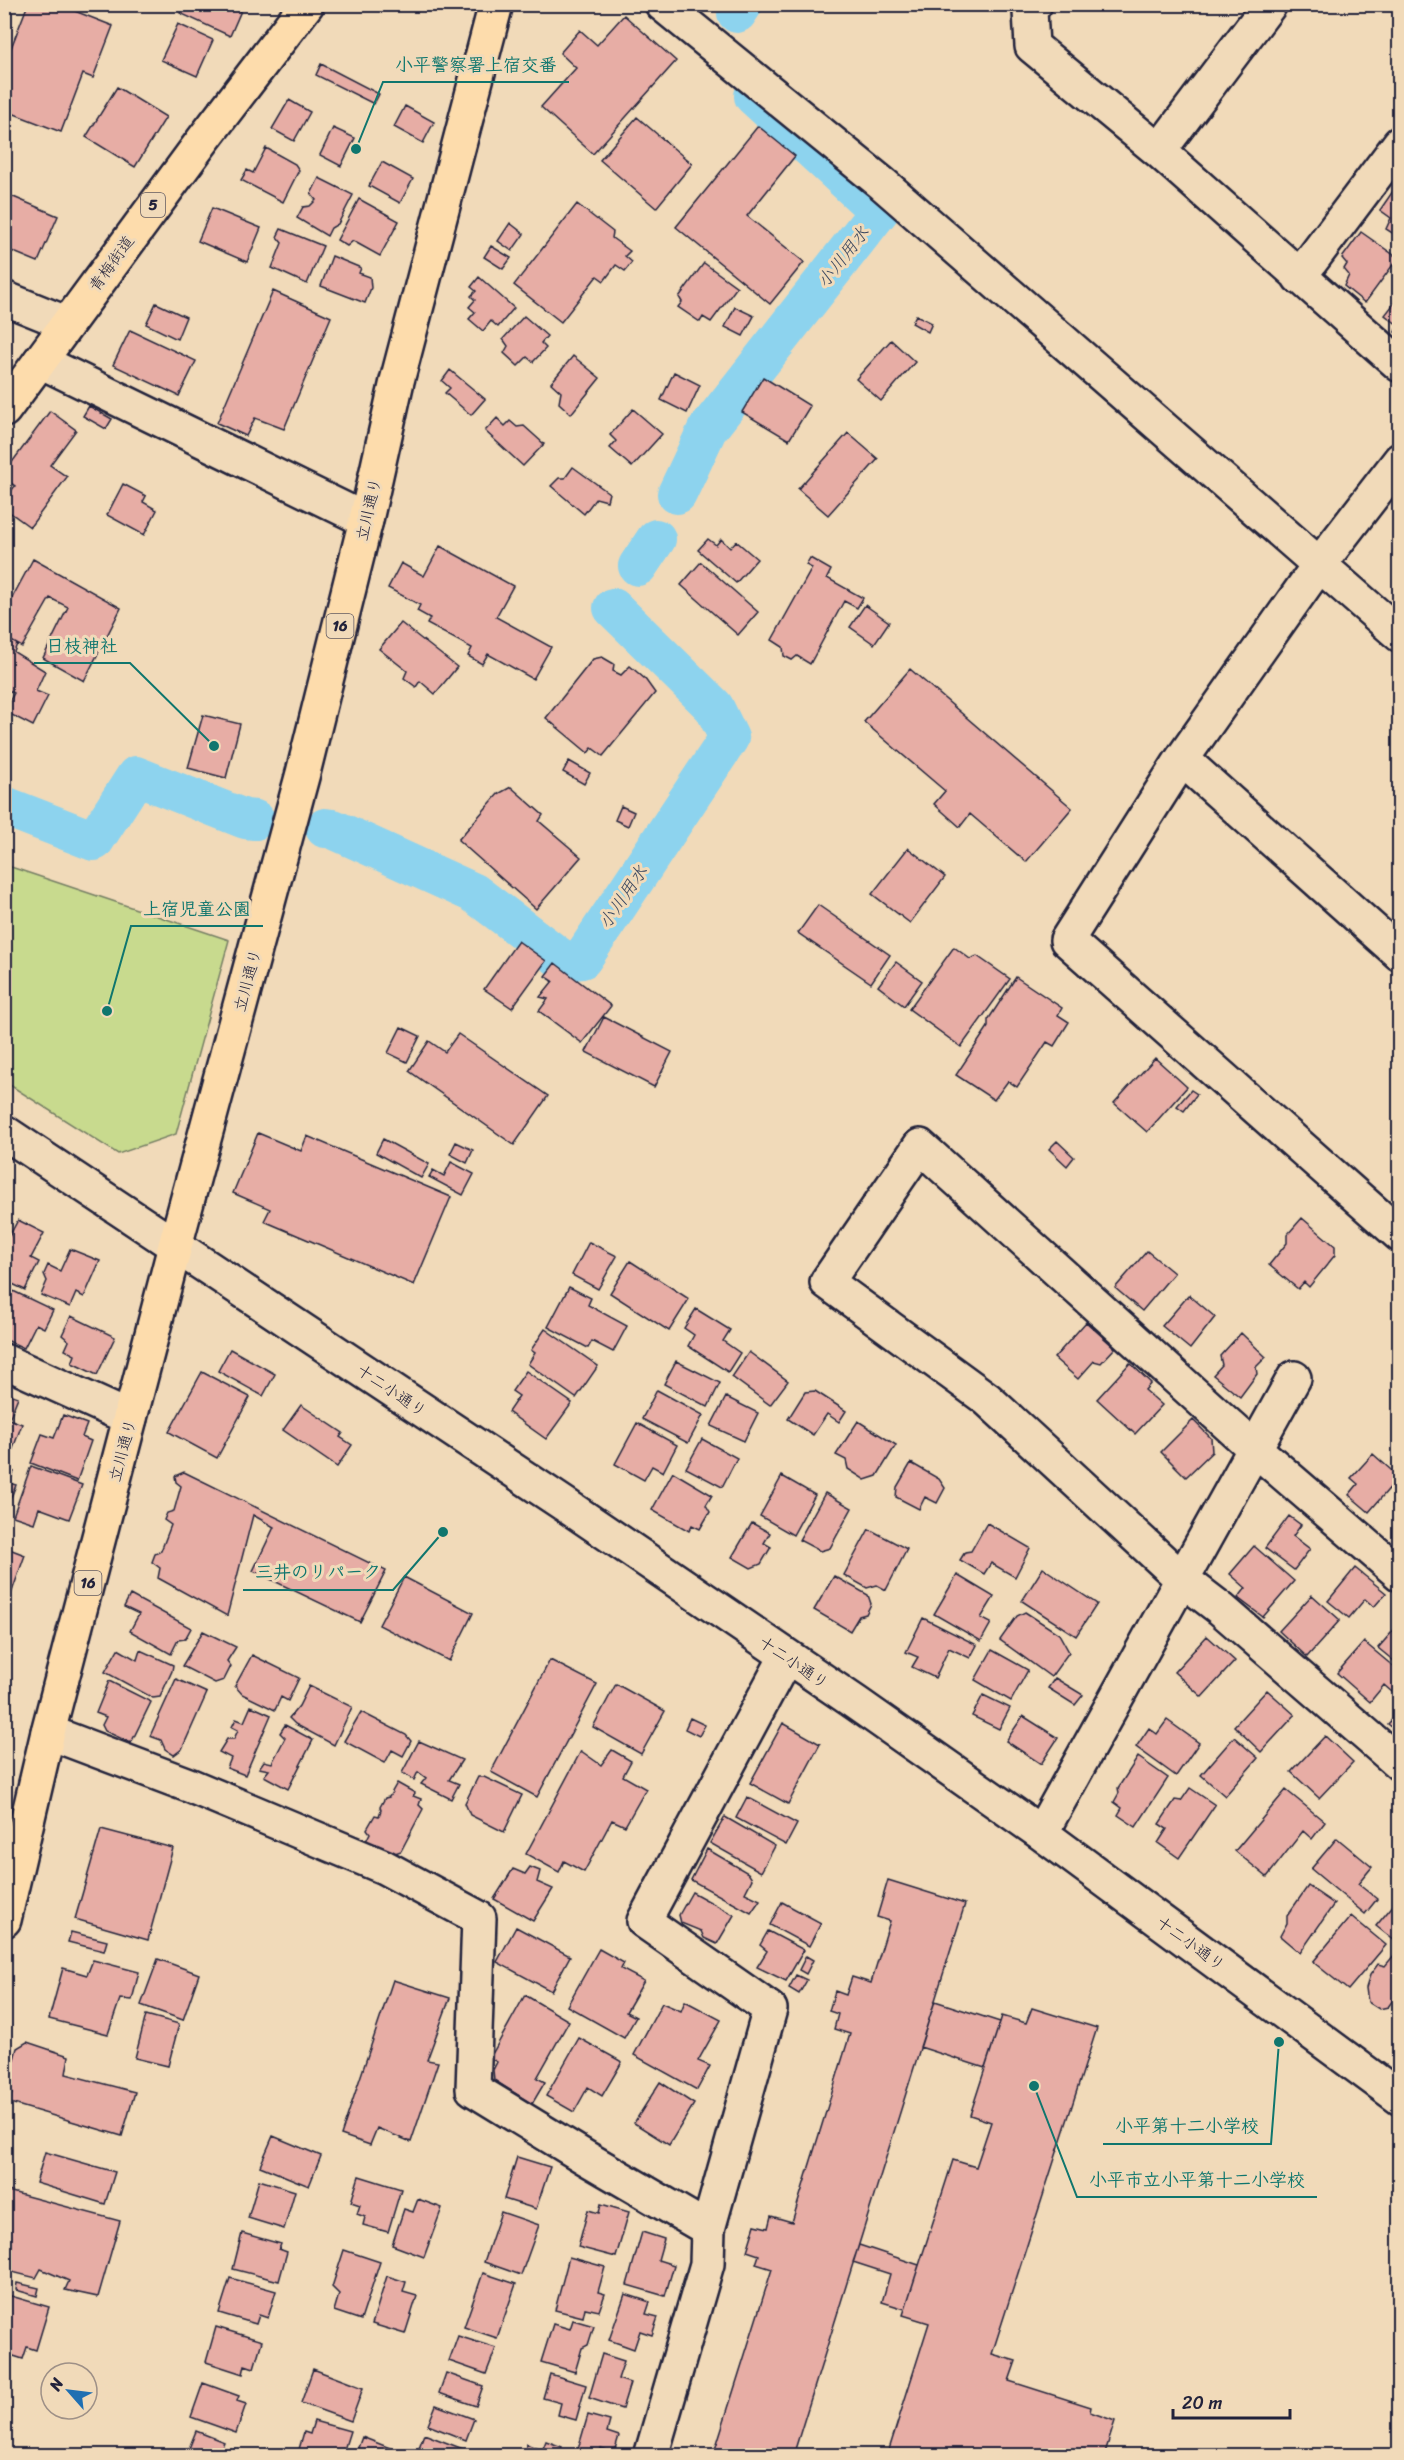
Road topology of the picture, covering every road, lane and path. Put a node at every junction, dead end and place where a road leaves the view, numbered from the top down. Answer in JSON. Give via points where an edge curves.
{"nodes":[{"id":1,"x":307,"y":4,"type":"edge"},
{"id":2,"x":496,"y":4,"type":"edge"},
{"id":3,"x":662,"y":4,"type":"edge"},
{"id":4,"x":1035,"y":4,"type":"edge"},
{"id":5,"x":1270,"y":4,"type":"edge"},
{"id":6,"x":1400,"y":143,"type":"edge"},
{"id":7,"x":1159,"y":151,"type":"junction"},
{"id":8,"x":1299,"y":277,"type":"junction"},
{"id":9,"x":4,"y":298,"type":"edge"},
{"id":10,"x":66,"y":323,"type":"junction"},
{"id":11,"x":39,"y":362,"type":"junction"},
{"id":12,"x":1400,"y":365,"type":"edge"},
{"id":13,"x":4,"y":410,"type":"edge"},
{"id":14,"x":1400,"y":460,"type":"edge"},
{"id":15,"x":366,"y":520,"type":"junction"},
{"id":16,"x":1319,"y":565,"type":"junction"},
{"id":17,"x":1400,"y":634,"type":"edge"},
{"id":18,"x":1182,"y":759,"type":"junction"},
{"id":19,"x":1400,"y":954,"type":"edge"},
{"id":20,"x":4,"y":1132,"type":"edge"},
{"id":21,"x":1400,"y":1235,"type":"edge"},
{"id":22,"x":175,"y":1246,"type":"junction"},
{"id":23,"x":4,"y":1361,"type":"edge"},
{"id":24,"x":1294,"y":1378,"type":"dead end"},
{"id":25,"x":130,"y":1418,"type":"junction"},
{"id":26,"x":1255,"y":1449,"type":"junction"},
{"id":27,"x":1400,"y":1574,"type":"edge"},
{"id":28,"x":1182,"y":1579,"type":"junction"},
{"id":29,"x":786,"y":1657,"type":"junction"},
{"id":30,"x":48,"y":1732,"type":"junction"},
{"id":31,"x":1400,"y":1764,"type":"edge"},
{"id":32,"x":1041,"y":1833,"type":"junction"},
{"id":33,"x":4,"y":1920,"type":"edge"},
{"id":34,"x":1400,"y":2098,"type":"edge"},
{"id":35,"x":708,"y":2229,"type":"junction"},
{"id":36,"x":651,"y":2456,"type":"edge"}],
"edges":[{"from":1,"to":10,"type":"main road","name":"青梅街道","number":"5"},
{"from":2,"to":15,"type":"main road","name":"立川通り","number":"16"},
{"from":3,"to":16,"type":"street","via":[[883,184]]},
{"from":4,"to":7,"type":"street","via":[[1030,11],[1032,46]]},
{"from":5,"to":7,"type":"street"},
{"from":6,"to":8,"type":"street"},
{"from":7,"to":8,"type":"street"},
{"from":8,"to":12,"type":"street"},
{"from":9,"to":10,"type":"street"},
{"from":10,"to":11,"type":"main road","name":"青梅街道","number":"5"},
{"from":11,"to":13,"type":"main road","name":"青梅街道","number":"5"},
{"from":11,"to":15,"type":"street"},
{"from":14,"to":16,"type":"street"},
{"from":15,"to":22,"type":"main road","name":"立川通り","number":"16","via":[[303,773]]},
{"from":16,"to":17,"type":"street"},
{"from":16,"to":18,"type":"street"},
{"from":18,"to":19,"type":"street"},
{"from":18,"to":21,"type":"street","via":[[1067,940]]},
{"from":20,"to":22,"type":"street","name":"十二小通り"},
{"from":22,"to":25,"type":"main road","name":"立川通り","number":"16"},
{"from":22,"to":29,"type":"street","name":"十二小通り","via":[[567,1506]]},
{"from":23,"to":25,"type":"street"},
{"from":24,"to":26,"type":"street"},
{"from":25,"to":30,"type":"main road","name":"立川通り","number":"16"},
{"from":26,"to":27,"type":"street"},
{"from":26,"to":28,"type":"street"},
{"from":26,"to":28,"type":"street","via":[[920,1146],[827,1282],[987,1399]]},
{"from":28,"to":31,"type":"street"},
{"from":28,"to":32,"type":"street"},
{"from":29,"to":32,"type":"street","name":"十二小通り"},
{"from":29,"to":35,"type":"street","via":[[644,1921],[770,2009]]},
{"from":30,"to":33,"type":"main road","name":"立川通り","number":"16"},
{"from":30,"to":35,"type":"street","via":[[191,1786],[384,1867],[479,1918],[473,2089]]},
{"from":32,"to":34,"type":"street","name":"十二小通り"},
{"from":35,"to":36,"type":"street","via":[[708,2264]]}]}
